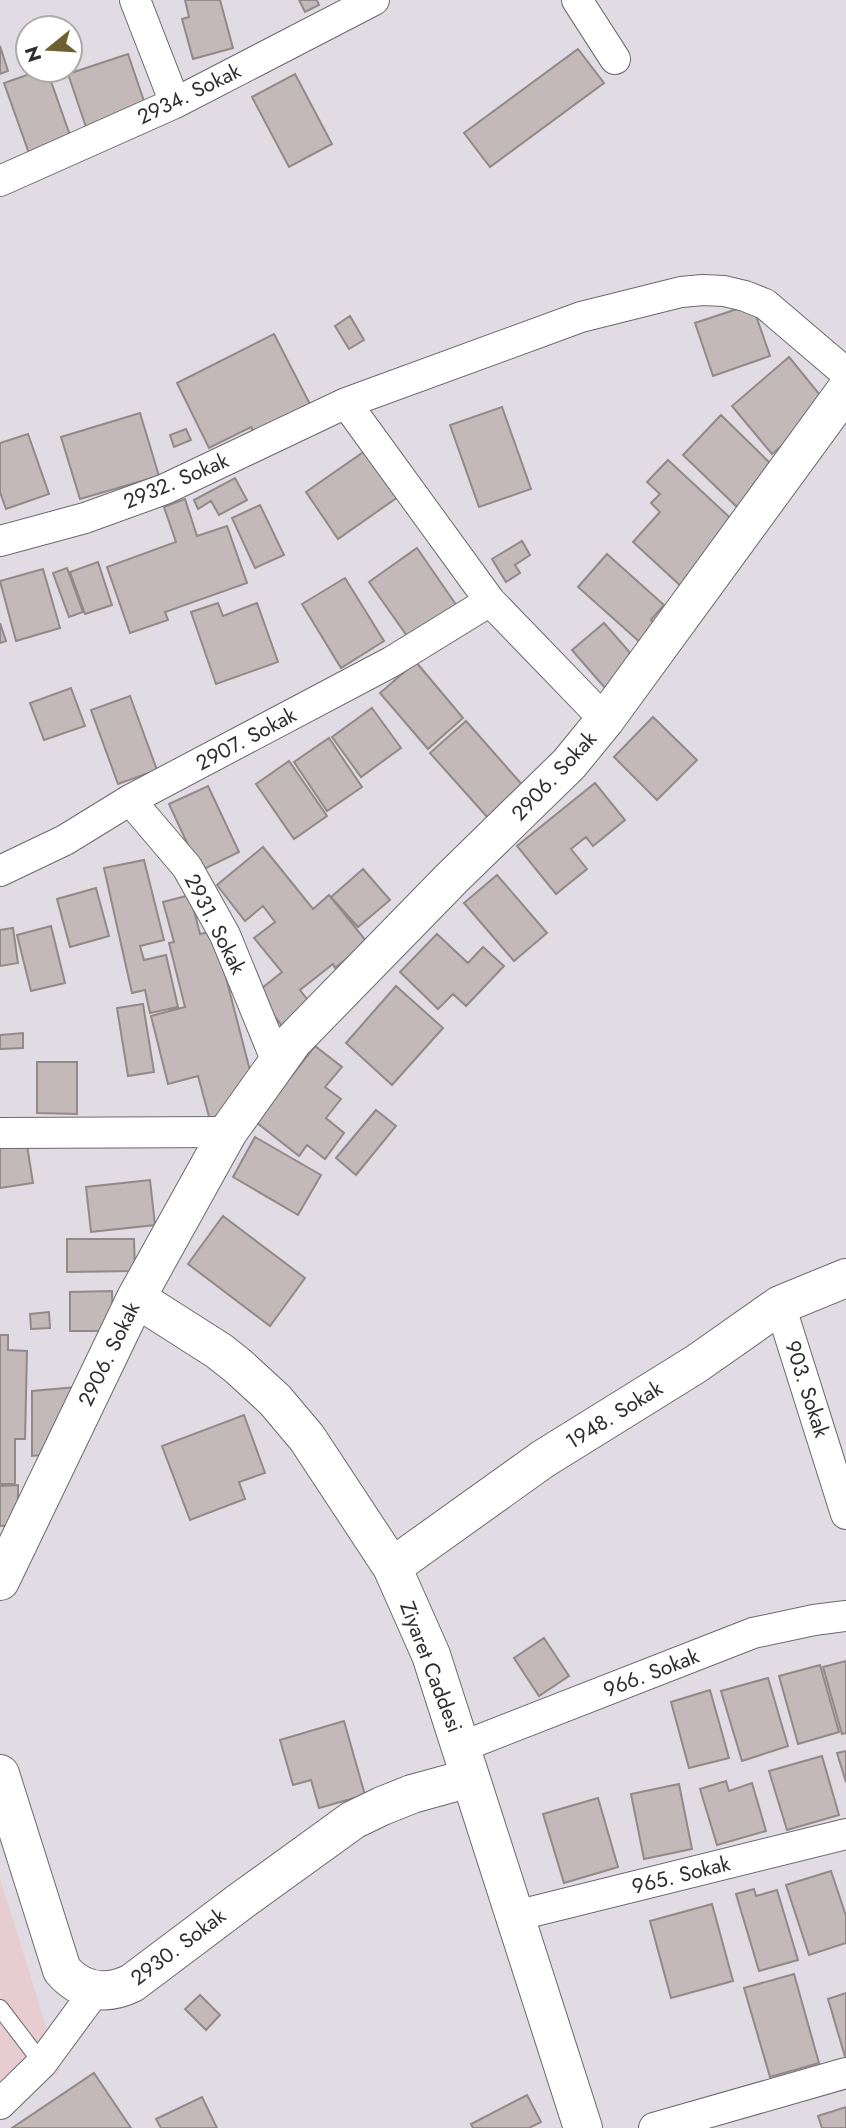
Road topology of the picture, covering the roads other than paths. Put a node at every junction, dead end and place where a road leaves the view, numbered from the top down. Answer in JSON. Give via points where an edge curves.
{"nodes":[{"id":1,"x":135,"y":0,"type":"edge"},
{"id":2,"x":577,"y":0,"type":"edge"},
{"id":3,"x":371,"y":1,"type":"edge"},
{"id":4,"x":615,"y":58,"type":"dead end"},
{"id":5,"x":175,"y":103,"type":"junction"},
{"id":6,"x":0,"y":181,"type":"edge"},
{"id":7,"x":846,"y":373,"type":"edge"},
{"id":8,"x":846,"y":390,"type":"edge"},
{"id":9,"x":346,"y":403,"type":"junction"},
{"id":10,"x":0,"y":541,"type":"edge"},
{"id":11,"x":490,"y":601,"type":"junction"},
{"id":12,"x":606,"y":720,"type":"junction"},
{"id":13,"x":130,"y":800,"type":"junction"},
{"id":14,"x":0,"y":871,"type":"edge"},
{"id":15,"x":278,"y":1062,"type":"junction"},
{"id":16,"x":228,"y":1132,"type":"junction"},
{"id":17,"x":0,"y":1133,"type":"edge"},
{"id":18,"x":846,"y":1278,"type":"edge"},
{"id":19,"x":136,"y":1298,"type":"junction"},
{"id":20,"x":780,"y":1305,"type":"junction"},
{"id":21,"x":846,"y":1514,"type":"edge"},
{"id":22,"x":392,"y":1567,"type":"junction"},
{"id":23,"x":0,"y":1581,"type":"edge"},
{"id":24,"x":846,"y":1616,"type":"edge"},
{"id":25,"x":466,"y":1762,"type":"junction"},
{"id":26,"x":0,"y":1774,"type":"edge"},
{"id":27,"x":846,"y":1834,"type":"edge"},
{"id":28,"x":515,"y":1916,"type":"junction"},
{"id":29,"x":95,"y":1990,"type":"junction"},
{"id":30,"x":0,"y":2008,"type":"edge"},
{"id":31,"x":43,"y":2063,"type":"junction"},
{"id":32,"x":846,"y":2073,"type":"edge"},
{"id":33,"x":0,"y":2104,"type":"edge"},
{"id":34,"x":583,"y":2128,"type":"edge"},
{"id":35,"x":653,"y":2128,"type":"edge"}],
"edges":[{"from":1,"to":5,"type":"street"},
{"from":2,"to":4,"type":"street"},
{"from":3,"to":5,"type":"street","name":"2934. Sokak"},
{"from":5,"to":6,"type":"street","name":"2934. Sokak"},
{"from":7,"to":9,"type":"street","name":"2932. Sokak","via":[[765,304],[735,293],[703,290],[581,317]]},
{"from":8,"to":12,"type":"street","name":"2906. Sokak"},
{"from":9,"to":10,"type":"street","name":"2932. Sokak","via":[[165,489],[85,518]]},
{"from":9,"to":11,"type":"street"},
{"from":11,"to":12,"type":"street"},
{"from":11,"to":13,"type":"street","name":"2907. Sokak","via":[[391,662]]},
{"from":12,"to":15,"type":"street","name":"2906. Sokak","via":[[569,764],[415,916]]},
{"from":13,"to":14,"type":"street","name":"2907. Sokak","via":[[65,840]]},
{"from":13,"to":15,"type":"street","name":"2931. Sokak","via":[[187,867],[225,935]]},
{"from":15,"to":16,"type":"street","name":"2906. Sokak"},
{"from":16,"to":17,"type":"street"},
{"from":16,"to":19,"type":"street","name":"2906. Sokak"},
{"from":18,"to":20,"type":"street","name":"1948. Sokak"},
{"from":19,"to":22,"type":"street","name":"Ziyaret Caddesi","via":[[219,1351],[275,1400],[307,1438]]},
{"from":19,"to":23,"type":"street","name":"2906. Sokak"},
{"from":20,"to":21,"type":"street","name":"903. Sokak"},
{"from":20,"to":22,"type":"street","name":"1948. Sokak","via":[[696,1364],[542,1459]]},
{"from":22,"to":25,"type":"street","name":"Ziyaret Caddesi","via":[[431,1655]]},
{"from":24,"to":25,"type":"street","name":"966. Sokak","via":[[753,1633]]},
{"from":25,"to":28,"type":"street","name":"Ziyaret Caddesi"},
{"from":25,"to":29,"type":"street","name":"2930. Sokak","via":[[412,1794],[353,1820],[132,1983],[114,1990]]},
{"from":26,"to":29,"type":"street","via":[[62,1970],[76,1984]]},
{"from":27,"to":28,"type":"street","name":"965. Sokak"},
{"from":28,"to":34,"type":"street","name":"Ziyaret Caddesi"},
{"from":29,"to":31,"type":"street"},
{"from":30,"to":31,"type":"lane"},
{"from":31,"to":33,"type":"street"},
{"from":32,"to":35,"type":"street"}]}
